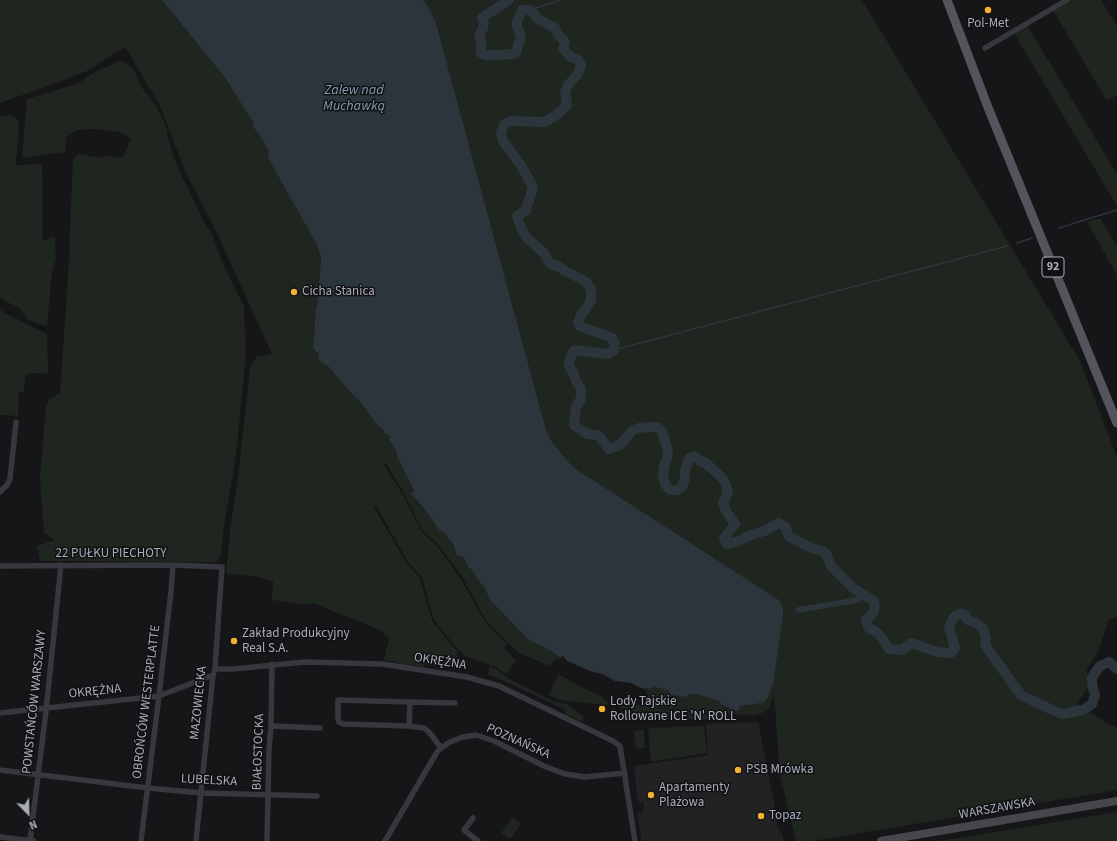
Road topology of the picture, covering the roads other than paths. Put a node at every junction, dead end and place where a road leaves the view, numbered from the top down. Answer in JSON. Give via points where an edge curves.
{"nodes":[{"id":1,"x":947,"y":0,"type":"edge"},
{"id":2,"x":1067,"y":0,"type":"edge"},
{"id":3,"x":985,"y":48,"type":"dead end"},
{"id":4,"x":16,"y":422,"type":"dead end"},
{"id":5,"x":1117,"y":423,"type":"edge"},
{"id":6,"x":0,"y":492,"type":"edge"},
{"id":7,"x":61,"y":565,"type":"junction"},
{"id":8,"x":173,"y":565,"type":"junction"},
{"id":9,"x":0,"y":566,"type":"edge"},
{"id":10,"x":222,"y":567,"type":"joint"},
{"id":11,"x":272,"y":664,"type":"junction"},
{"id":12,"x":215,"y":669,"type":"junction"},
{"id":13,"x":212,"y":675,"type":"junction"},
{"id":14,"x":159,"y":696,"type":"junction"},
{"id":15,"x":410,"y":702,"type":"junction"},
{"id":16,"x":455,"y":703,"type":"dead end"},
{"id":17,"x":46,"y":708,"type":"junction"},
{"id":18,"x":0,"y":713,"type":"edge"},
{"id":19,"x":271,"y":726,"type":"junction"},
{"id":20,"x":409,"y":726,"type":"junction"},
{"id":21,"x":320,"y":728,"type":"dead end"},
{"id":22,"x":441,"y":748,"type":"junction"},
{"id":23,"x":0,"y":770,"type":"edge"},
{"id":24,"x":624,"y":773,"type":"junction"},
{"id":25,"x":38,"y":774,"type":"junction"},
{"id":26,"x":148,"y":788,"type":"junction"},
{"id":27,"x":201,"y":793,"type":"junction"},
{"id":28,"x":269,"y":795,"type":"junction"},
{"id":29,"x":317,"y":796,"type":"dead end"},
{"id":30,"x":1117,"y":801,"type":"edge"},
{"id":31,"x":473,"y":818,"type":"dead end"},
{"id":32,"x":0,"y":837,"type":"edge"},
{"id":33,"x":30,"y":841,"type":"edge"},
{"id":34,"x":34,"y":841,"type":"edge"},
{"id":35,"x":142,"y":841,"type":"edge"},
{"id":36,"x":196,"y":841,"type":"edge"},
{"id":37,"x":267,"y":841,"type":"edge"},
{"id":38,"x":384,"y":841,"type":"edge"},
{"id":39,"x":478,"y":841,"type":"edge"},
{"id":40,"x":635,"y":841,"type":"edge"},
{"id":41,"x":881,"y":841,"type":"edge"}],
"edges":[{"from":1,"to":5,"type":"main road","number":"92","via":[[989,110]]},
{"from":2,"to":3,"type":"street"},
{"from":4,"to":6,"type":"street","via":[[10,479],[8,485]]},
{"from":7,"to":8,"type":"street","name":"22 PUŁKU PIECHOTY"},
{"from":7,"to":9,"type":"street","name":"22 PUŁKU PIECHOTY"},
{"from":7,"to":17,"type":"street","name":"POWSTAŃCÓW WARSZAWY"},
{"from":8,"to":10,"type":"street","name":"22 PUŁKU PIECHOTY"},
{"from":8,"to":14,"type":"street","name":"OBROŃCÓW WESTERPLATTE"},
{"from":10,"to":12,"type":"street","name":"MAZOWIECKA"},
{"from":11,"to":12,"type":"street","name":"OKRĘŻNA"},
{"from":11,"to":19,"type":"street","name":"BIAŁOSTOCKA"},
{"from":11,"to":24,"type":"street","name":"OKRĘŻNA","via":[[382,664],[486,681],[613,741],[620,746]]},
{"from":12,"to":13,"type":"street","name":"MAZOWIECKA"},
{"from":13,"to":14,"type":"street","name":"OKRĘŻNA"},
{"from":13,"to":27,"type":"street","name":"MAZOWIECKA"},
{"from":14,"to":17,"type":"street","name":"OKRĘŻNA"},
{"from":14,"to":26,"type":"street","name":"OBROŃCÓW WESTERPLATTE"},
{"from":15,"to":16,"type":"street"},
{"from":15,"to":20,"type":"street"},
{"from":15,"to":20,"type":"street","via":[[338,700],[338,718],[343,724]]},
{"from":17,"to":18,"type":"street","name":"OKRĘŻNA"},
{"from":17,"to":25,"type":"street","name":"POWSTAŃCÓW WARSZAWY"},
{"from":19,"to":21,"type":"street"},
{"from":19,"to":28,"type":"street","name":"BIAŁOSTOCKA"},
{"from":20,"to":22,"type":"street","via":[[424,728]]},
{"from":22,"to":24,"type":"street","name":"POZNAŃSKA","via":[[463,736],[476,735],[494,740],[565,774],[585,777]]},
{"from":22,"to":38,"type":"street","name":"POZNAŃSKA"},
{"from":23,"to":25,"type":"street","name":"LUBELSKA"},
{"from":24,"to":40,"type":"street","name":"OKRĘŻNA"},
{"from":25,"to":26,"type":"street","name":"LUBELSKA"},
{"from":25,"to":33,"type":"street","name":"POWSTAŃCÓW WARSZAWY"},
{"from":26,"to":27,"type":"street","name":"LUBELSKA"},
{"from":26,"to":35,"type":"street","name":"OBROŃCÓW WESTERPLATTE"},
{"from":27,"to":28,"type":"street","name":"LUBELSKA"},
{"from":27,"to":36,"type":"street","name":"MAZOWIECKA"},
{"from":28,"to":29,"type":"street","name":"LUBELSKA"},
{"from":28,"to":37,"type":"street","name":"BIAŁOSTOCKA"},
{"from":30,"to":41,"type":"main road","name":"WARSZAWSKA"},
{"from":31,"to":39,"type":"street","via":[[464,830]]},
{"from":32,"to":33,"type":"street"},
{"from":33,"to":34,"type":"street"}]}
